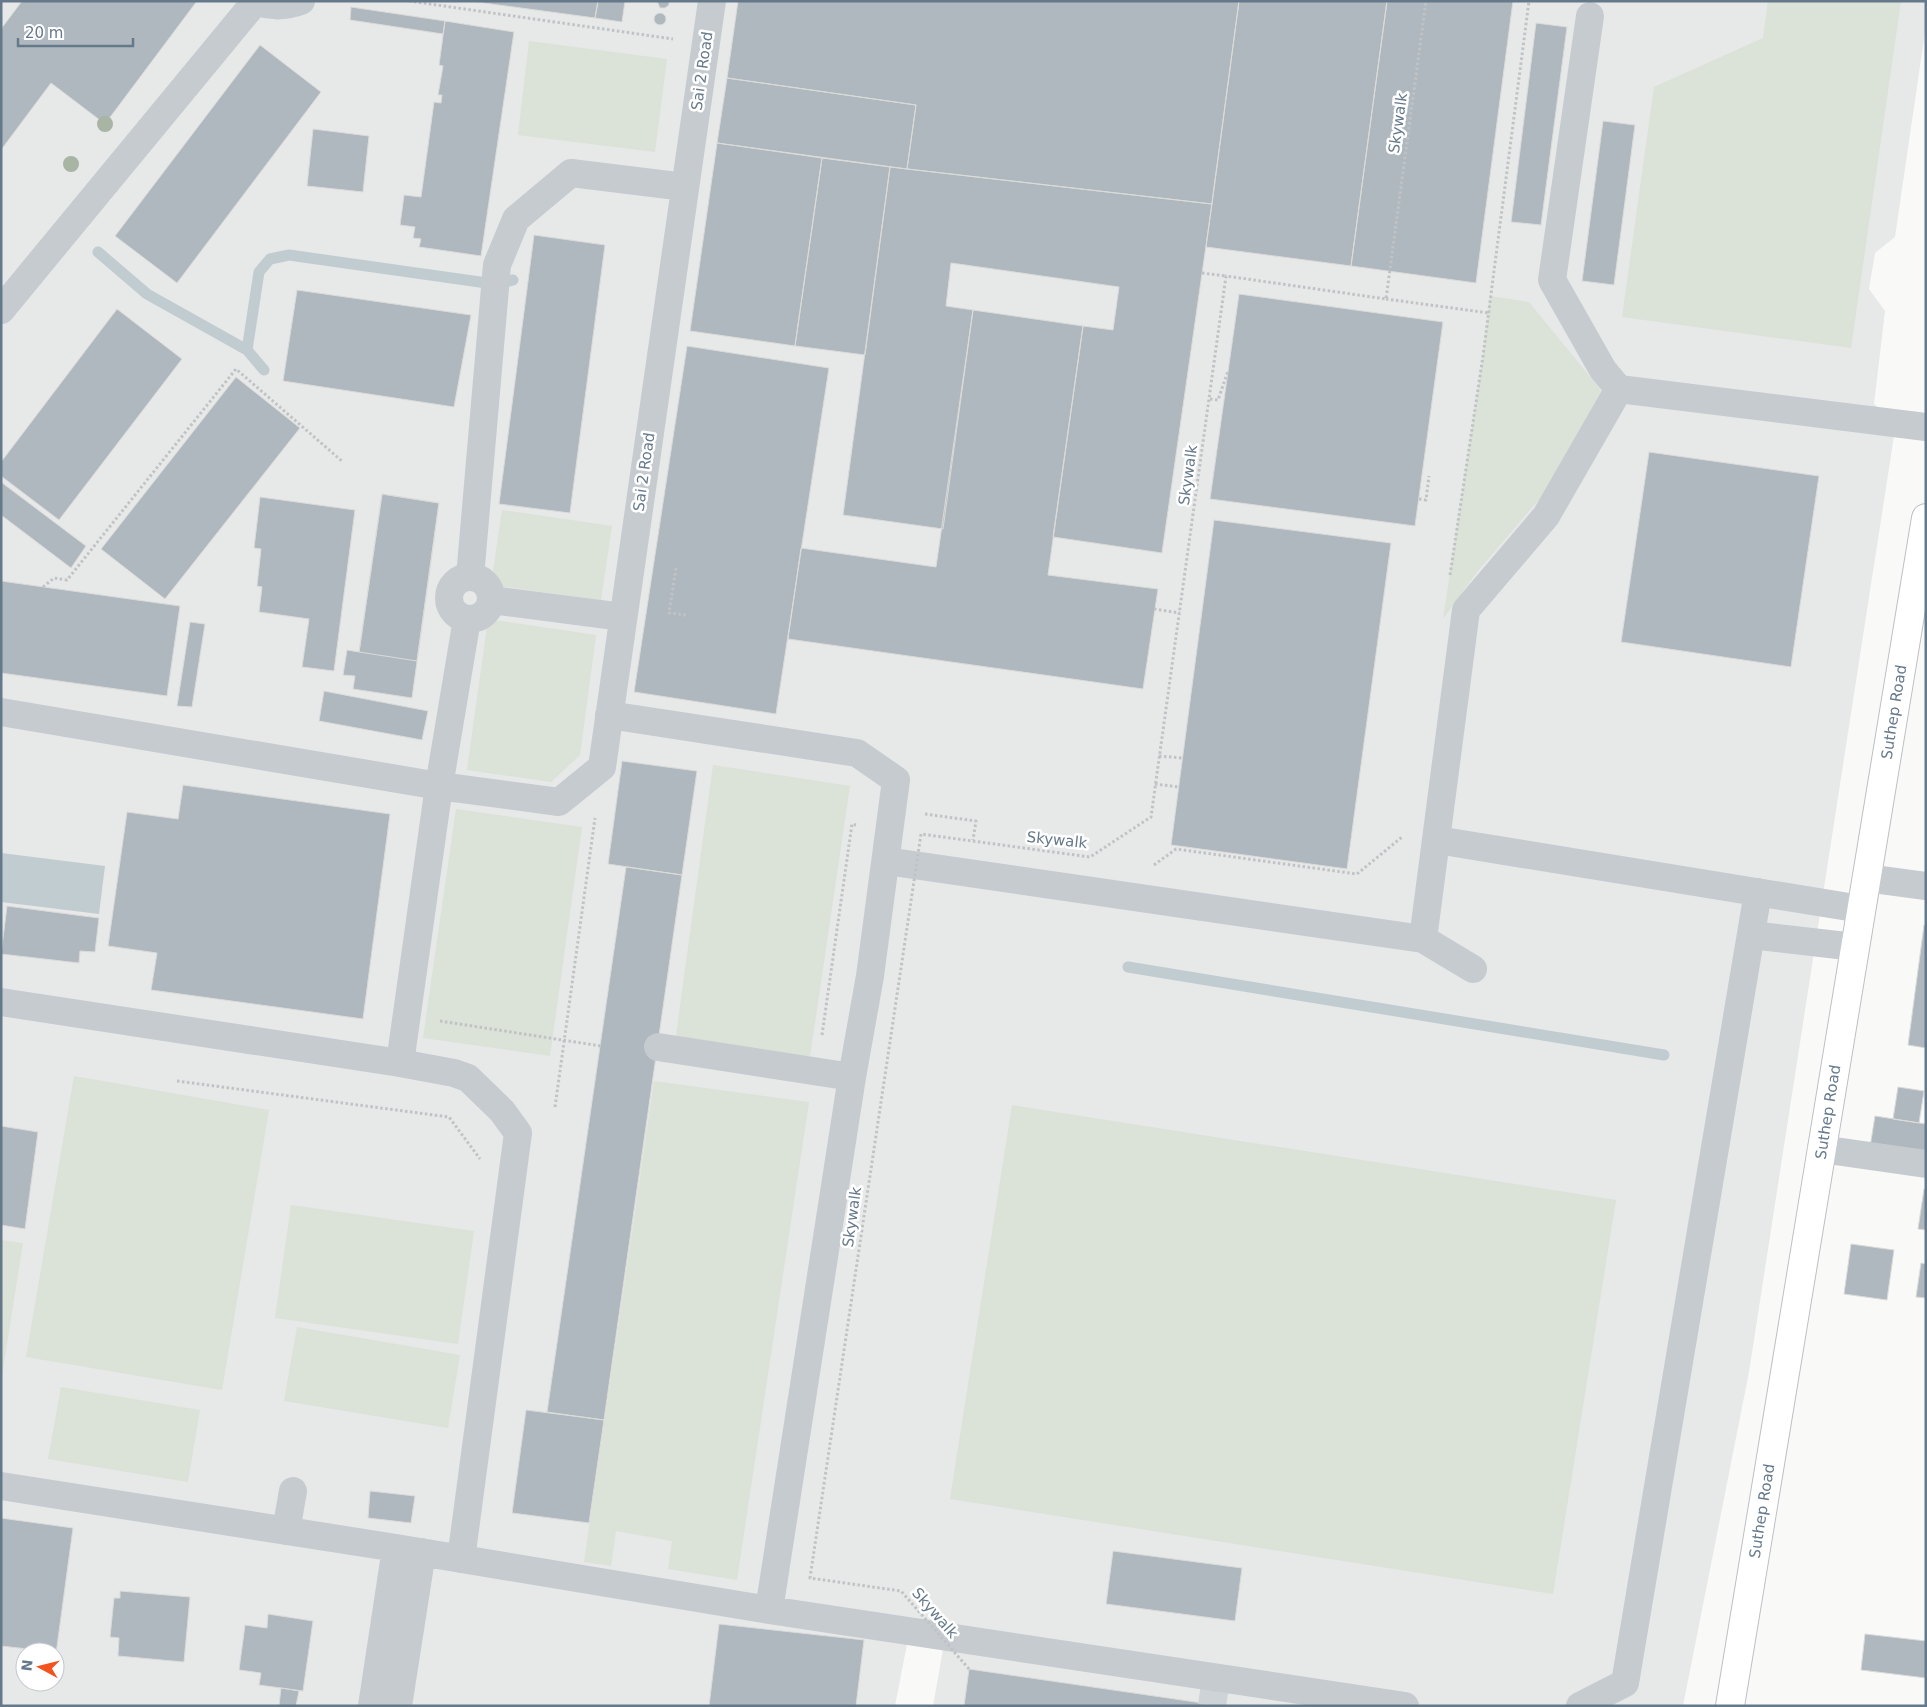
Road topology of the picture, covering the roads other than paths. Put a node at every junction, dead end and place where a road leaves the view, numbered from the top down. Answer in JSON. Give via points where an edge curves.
{"nodes":[{"id":1,"x":301,"y":1,"type":"edge"},
{"id":2,"x":712,"y":1,"type":"edge"},
{"id":3,"x":254,"y":2,"type":"edge"},
{"id":4,"x":1590,"y":16,"type":"dead end"},
{"id":5,"x":685,"y":187,"type":"junction"},
{"id":6,"x":1,"y":310,"type":"edge"},
{"id":7,"x":1619,"y":390,"type":"junction"},
{"id":8,"x":1926,"y":427,"type":"edge"},
{"id":9,"x":1926,"y":518,"type":"edge"},
{"id":10,"x":470,"y":577,"type":"junction"},
{"id":11,"x":491,"y":600,"type":"junction"},
{"id":12,"x":1918,"y":611,"type":"edge"},
{"id":13,"x":623,"y":617,"type":"junction"},
{"id":14,"x":467,"y":619,"type":"junction"},
{"id":15,"x":1,"y":712,"type":"edge"},
{"id":16,"x":609,"y":715,"type":"junction"},
{"id":17,"x":438,"y":786,"type":"junction"},
{"id":18,"x":1437,"y":840,"type":"junction"},
{"id":19,"x":886,"y":861,"type":"junction"},
{"id":20,"x":1866,"y":878,"type":"junction"},
{"id":21,"x":1926,"y":886,"type":"edge"},
{"id":22,"x":1758,"y":892,"type":"junction"},
{"id":23,"x":1861,"y":909,"type":"junction"},
{"id":24,"x":1751,"y":935,"type":"junction"},
{"id":25,"x":1423,"y":940,"type":"junction"},
{"id":26,"x":1855,"y":948,"type":"junction"},
{"id":27,"x":1473,"y":969,"type":"dead end"},
{"id":28,"x":1,"y":1002,"type":"edge"},
{"id":29,"x":658,"y":1047,"type":"dead end"},
{"id":30,"x":400,"y":1063,"type":"junction"},
{"id":31,"x":852,"y":1077,"type":"junction"},
{"id":32,"x":1821,"y":1148,"type":"junction"},
{"id":33,"x":1926,"y":1164,"type":"edge"},
{"id":34,"x":1,"y":1486,"type":"edge"},
{"id":35,"x":292,"y":1490,"type":"dead end"},
{"id":36,"x":286,"y":1531,"type":"junction"},
{"id":37,"x":396,"y":1548,"type":"junction"},
{"id":38,"x":422,"y":1552,"type":"junction"},
{"id":39,"x":461,"y":1559,"type":"junction"},
{"id":40,"x":770,"y":1610,"type":"junction"},
{"id":41,"x":372,"y":1706,"type":"edge"},
{"id":42,"x":398,"y":1706,"type":"edge"},
{"id":43,"x":1405,"y":1706,"type":"edge"},
{"id":44,"x":1580,"y":1706,"type":"edge"},
{"id":45,"x":1730,"y":1706,"type":"edge"}],
"edges":[{"from":1,"to":3,"type":"street","via":[[273,6]]},
{"from":2,"to":5,"type":"street","name":"Sai 2 Road"},
{"from":3,"to":6,"type":"street"},
{"from":4,"to":7,"type":"street","via":[[1552,280],[1602,370]]},
{"from":5,"to":10,"type":"street","via":[[571,173],[516,219],[497,265]]},
{"from":5,"to":13,"type":"street","name":"Sai 2 Road"},
{"from":7,"to":8,"type":"street"},
{"from":7,"to":18,"type":"street","via":[[1546,516],[1466,610]]},
{"from":9,"to":12,"type":"main road","name":"Suthep Road"},
{"from":10,"to":11,"type":"street","via":[[488,587]]},
{"from":10,"to":14,"type":"street","via":[[457,582],[449,600],[455,613]]},
{"from":11,"to":13,"type":"street"},
{"from":11,"to":14,"type":"street","via":[[480,617]]},
{"from":12,"to":20,"type":"main road","name":"Suthep Road"},
{"from":13,"to":16,"type":"street","name":"Sai 2 Road"},
{"from":14,"to":17,"type":"street"},
{"from":15,"to":17,"type":"street"},
{"from":16,"to":17,"type":"street","name":"Sai 2 Road","via":[[602,768],[559,802]]},
{"from":16,"to":19,"type":"street","via":[[858,753],[896,780]]},
{"from":17,"to":30,"type":"street"},
{"from":18,"to":22,"type":"street"},
{"from":18,"to":25,"type":"street"},
{"from":19,"to":25,"type":"street"},
{"from":19,"to":31,"type":"street"},
{"from":20,"to":21,"type":"street"},
{"from":20,"to":23,"type":"main road","name":"Suthep Road"},
{"from":22,"to":23,"type":"street"},
{"from":22,"to":24,"type":"street"},
{"from":23,"to":26,"type":"main road","name":"Suthep Road"},
{"from":24,"to":26,"type":"street"},
{"from":24,"to":44,"type":"street","via":[[1625,1683]]},
{"from":25,"to":27,"type":"street"},
{"from":26,"to":32,"type":"main road","name":"Suthep Road"},
{"from":28,"to":30,"type":"street"},
{"from":29,"to":31,"type":"street"},
{"from":30,"to":39,"type":"street","via":[[468,1078],[502,1111],[518,1133]]},
{"from":31,"to":40,"type":"street"},
{"from":32,"to":33,"type":"street"},
{"from":32,"to":45,"type":"main road","name":"Suthep Road"},
{"from":34,"to":36,"type":"street"},
{"from":35,"to":36,"type":"street"},
{"from":36,"to":37,"type":"street"},
{"from":37,"to":38,"type":"street"},
{"from":37,"to":41,"type":"street"},
{"from":38,"to":39,"type":"street"},
{"from":38,"to":42,"type":"street"},
{"from":39,"to":40,"type":"street"},
{"from":40,"to":43,"type":"street"}]}
